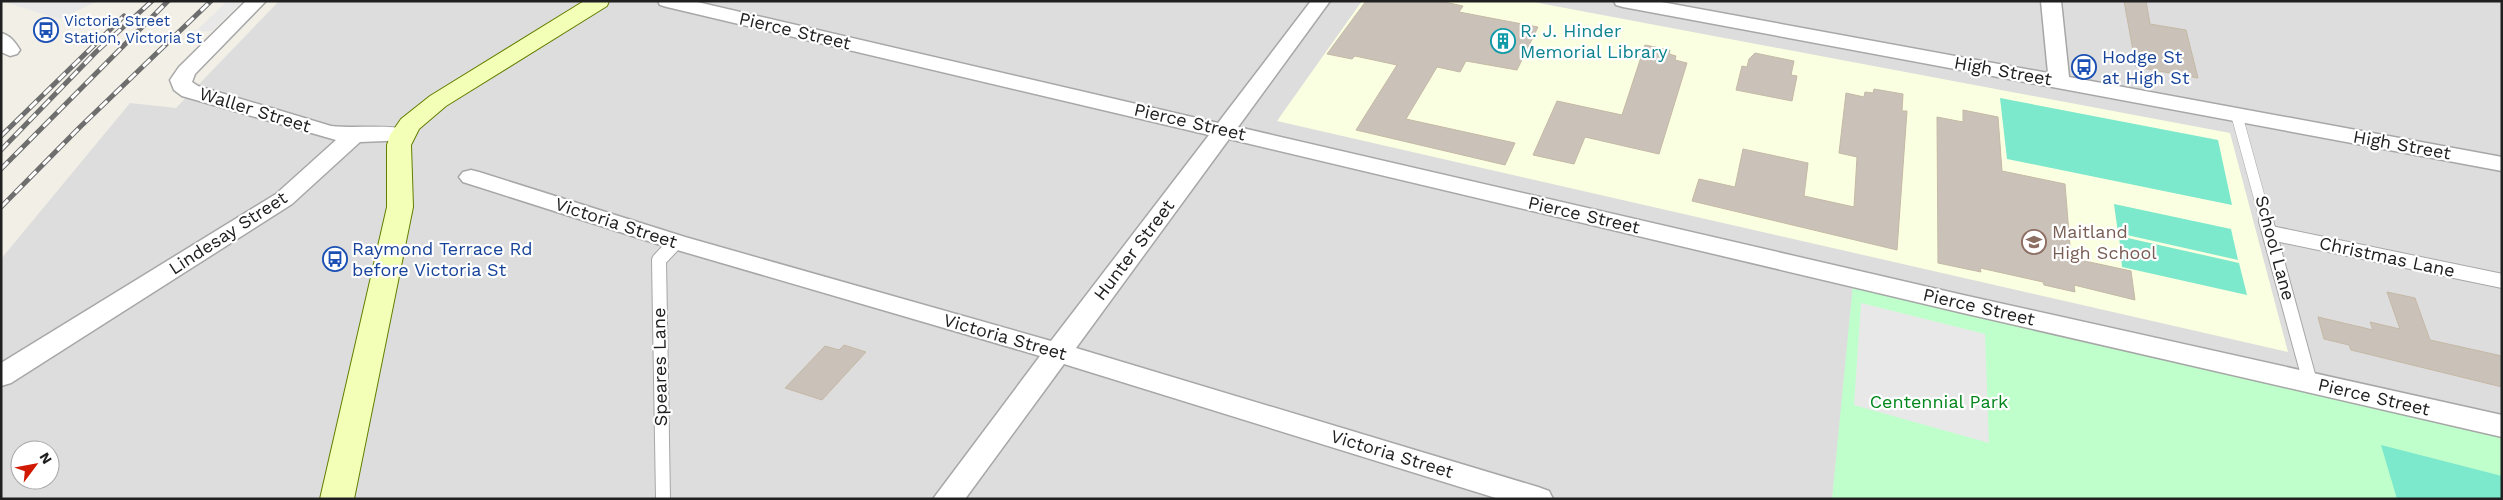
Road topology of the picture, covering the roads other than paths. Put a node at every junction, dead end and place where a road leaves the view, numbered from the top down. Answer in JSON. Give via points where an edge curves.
{"nodes":[{"id":1,"x":257,"y":1,"type":"edge"},
{"id":2,"x":599,"y":1,"type":"edge"},
{"id":3,"x":667,"y":1,"type":"edge"},
{"id":4,"x":1321,"y":1,"type":"edge"},
{"id":5,"x":1623,"y":1,"type":"edge"},
{"id":6,"x":2051,"y":1,"type":"edge"},
{"id":7,"x":2059,"y":82,"type":"junction"},
{"id":8,"x":2237,"y":116,"type":"junction"},
{"id":9,"x":1226,"y":130,"type":"junction"},
{"id":10,"x":354,"y":135,"type":"junction"},
{"id":11,"x":402,"y":135,"type":"junction"},
{"id":12,"x":2502,"y":164,"type":"edge"},
{"id":13,"x":471,"y":177,"type":"dead end"},
{"id":14,"x":2271,"y":233,"type":"junction"},
{"id":15,"x":676,"y":242,"type":"junction"},
{"id":16,"x":2502,"y":281,"type":"edge"},
{"id":17,"x":1057,"y":352,"type":"junction"},
{"id":18,"x":1,"y":376,"type":"edge"},
{"id":19,"x":2310,"y":382,"type":"junction"},
{"id":20,"x":2502,"y":426,"type":"edge"},
{"id":21,"x":337,"y":499,"type":"edge"},
{"id":22,"x":663,"y":499,"type":"edge"},
{"id":23,"x":948,"y":499,"type":"edge"},
{"id":24,"x":1538,"y":499,"type":"edge"}],
"edges":[{"from":1,"to":10,"type":"street","name":"Waller Street","via":[[186,71],[182,85],[190,91],[316,128]]},
{"from":2,"to":11,"type":"main road","via":[[438,101],[418,116]]},
{"from":3,"to":9,"type":"street","name":"Pierce Street"},
{"from":4,"to":9,"type":"street","name":"Hunter Street"},
{"from":5,"to":7,"type":"street","name":"High Street"},
{"from":6,"to":7,"type":"street"},
{"from":7,"to":8,"type":"street","name":"High Street"},
{"from":8,"to":12,"type":"street","name":"High Street"},
{"from":8,"to":14,"type":"lane","name":"School Lane"},
{"from":9,"to":17,"type":"street","name":"Hunter Street"},
{"from":9,"to":19,"type":"street","name":"Pierce Street"},
{"from":10,"to":11,"type":"street"},
{"from":10,"to":18,"type":"street","name":"Lindesay Street","via":[[284,199]]},
{"from":11,"to":21,"type":"main road","via":[[399,145],[400,207]]},
{"from":13,"to":15,"type":"street","name":"Victoria Street"},
{"from":14,"to":16,"type":"lane","name":"Christmas Lane"},
{"from":14,"to":19,"type":"lane","name":"School Lane"},
{"from":15,"to":17,"type":"street","name":"Victoria Street"},
{"from":15,"to":22,"type":"lane","name":"Speares Lane","via":[[659,260]]},
{"from":17,"to":23,"type":"street","name":"Hunter Street"},
{"from":17,"to":24,"type":"street","name":"Victoria Street"},
{"from":19,"to":20,"type":"street","name":"Pierce Street"}]}
